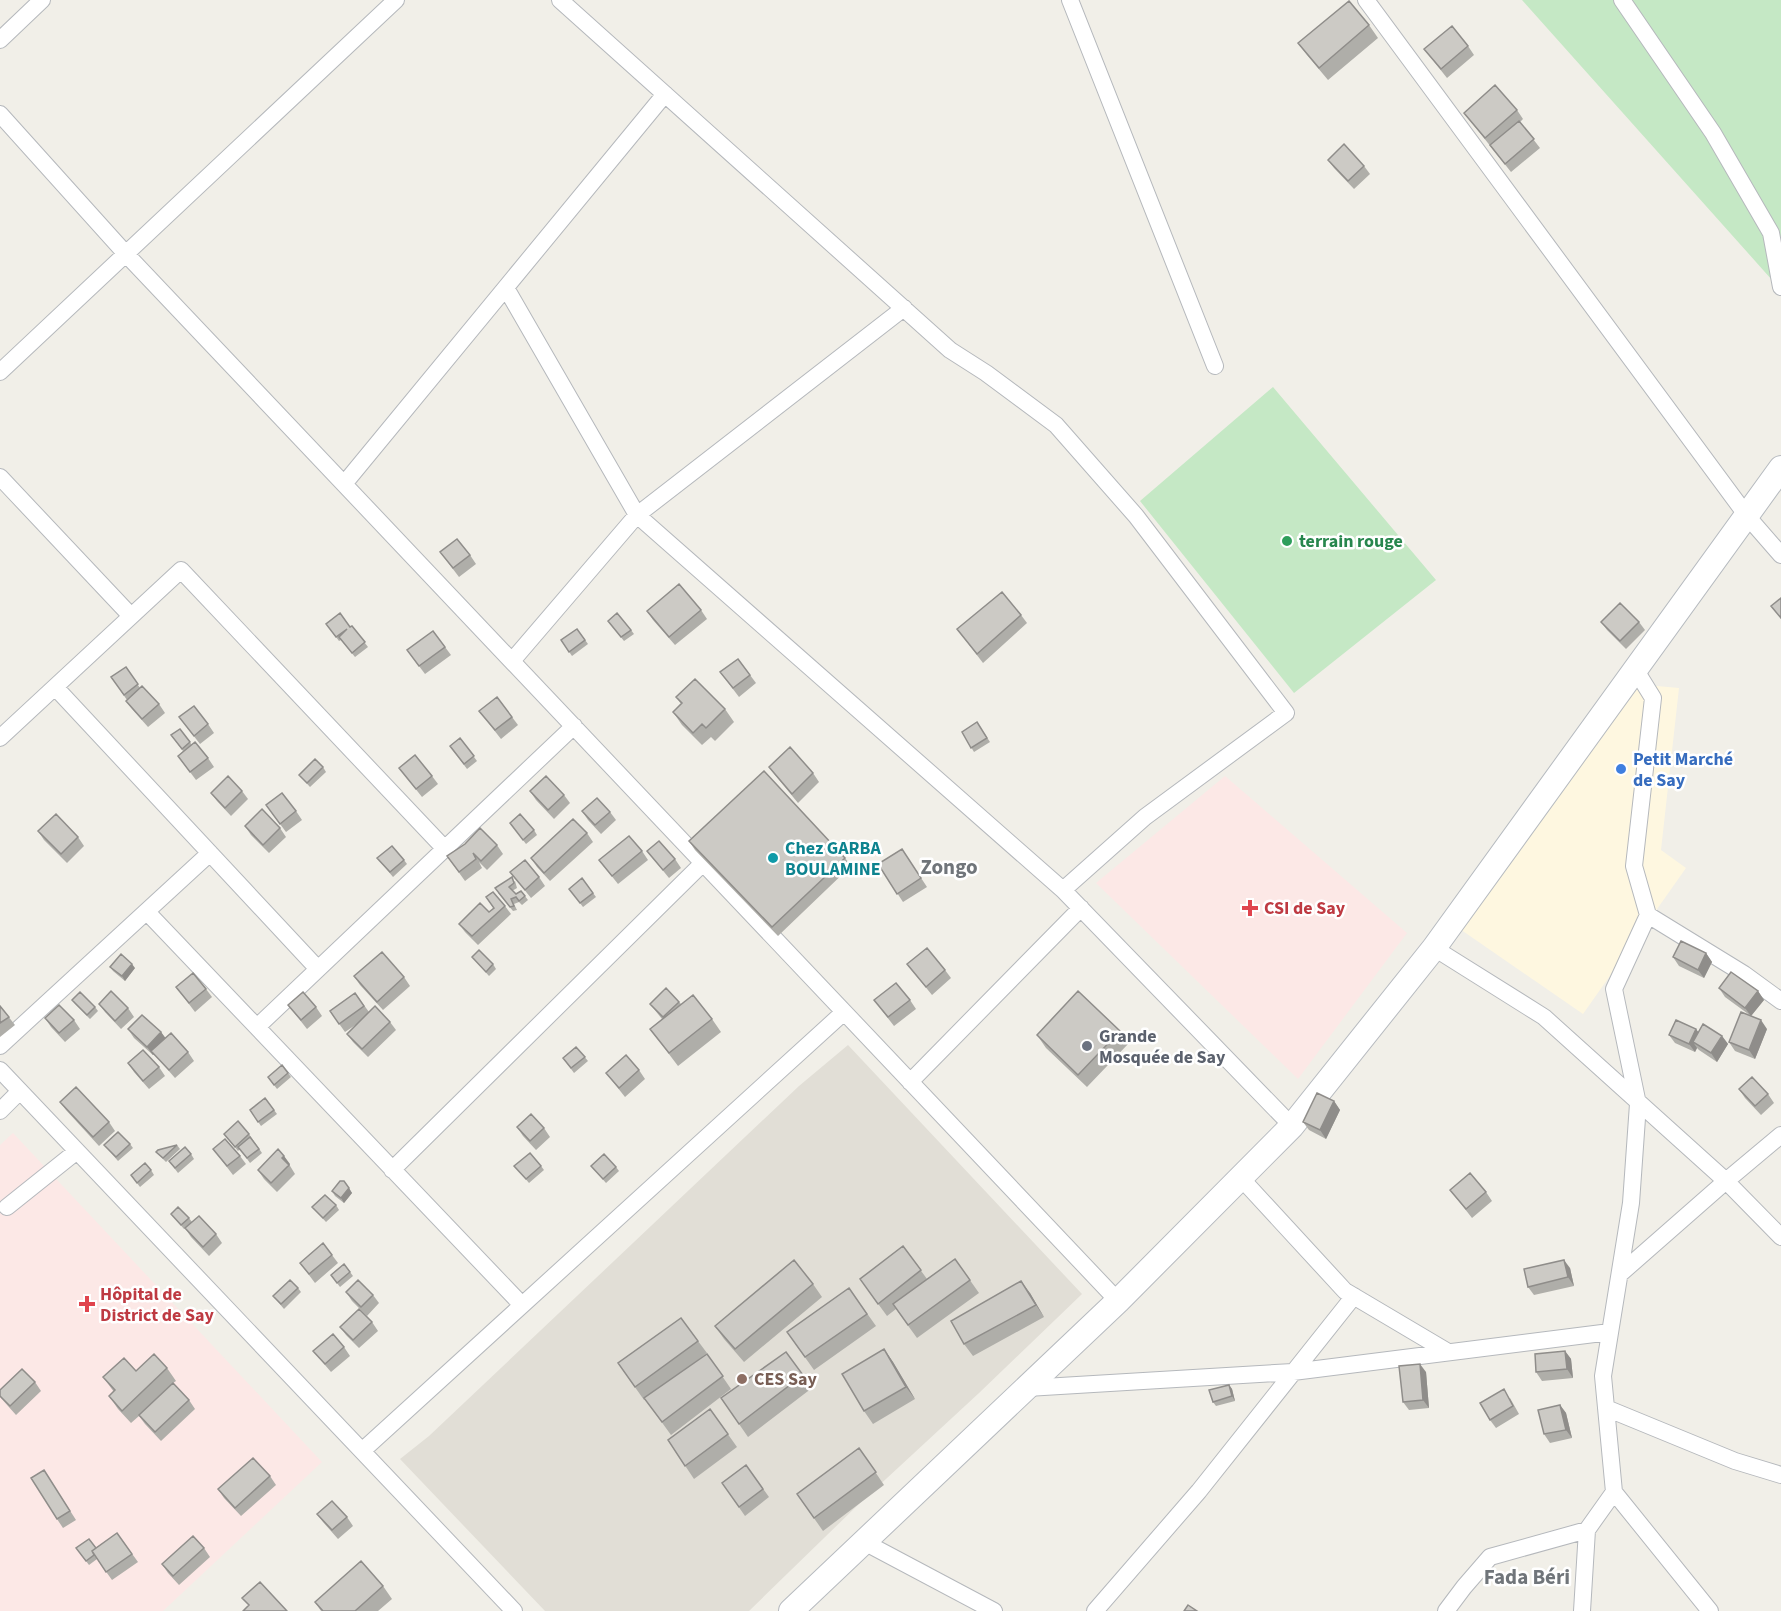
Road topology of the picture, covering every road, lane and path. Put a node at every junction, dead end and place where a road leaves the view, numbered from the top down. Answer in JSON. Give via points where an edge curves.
{"nodes":[{"id":1,"x":42,"y":0,"type":"edge"},
{"id":2,"x":396,"y":0,"type":"edge"},
{"id":3,"x":560,"y":0,"type":"edge"},
{"id":4,"x":1070,"y":0,"type":"edge"},
{"id":5,"x":1366,"y":0,"type":"edge"},
{"id":6,"x":1622,"y":0,"type":"edge"},
{"id":7,"x":0,"y":40,"type":"edge"},
{"id":8,"x":664,"y":94,"type":"junction"},
{"id":9,"x":0,"y":114,"type":"edge"},
{"id":10,"x":126,"y":254,"type":"junction"},
{"id":11,"x":1781,"y":287,"type":"edge"},
{"id":12,"x":506,"y":288,"type":"junction"},
{"id":13,"x":904,"y":308,"type":"junction"},
{"id":14,"x":1215,"y":366,"type":"dead end"},
{"id":15,"x":0,"y":372,"type":"edge"},
{"id":16,"x":1781,"y":468,"type":"edge"},
{"id":17,"x":0,"y":477,"type":"edge"},
{"id":18,"x":344,"y":484,"type":"junction"},
{"id":19,"x":637,"y":515,"type":"junction"},
{"id":20,"x":1747,"y":516,"type":"junction"},
{"id":21,"x":1781,"y":555,"type":"edge"},
{"id":22,"x":130,"y":616,"type":"junction"},
{"id":23,"x":512,"y":661,"type":"junction"},
{"id":24,"x":1635,"y":669,"type":"junction"},
{"id":25,"x":55,"y":687,"type":"junction"},
{"id":26,"x":574,"y":726,"type":"junction"},
{"id":27,"x":0,"y":738,"type":"edge"},
{"id":28,"x":445,"y":849,"type":"junction"},
{"id":29,"x":210,"y":854,"type":"junction"},
{"id":30,"x":703,"y":863,"type":"junction"},
{"id":31,"x":1063,"y":890,"type":"junction"},
{"id":32,"x":1081,"y":908,"type":"junction"},
{"id":33,"x":147,"y":912,"type":"junction"},
{"id":34,"x":1648,"y":915,"type":"junction"},
{"id":35,"x":1434,"y":948,"type":"junction"},
{"id":36,"x":318,"y":969,"type":"junction"},
{"id":37,"x":1781,"y":1000,"type":"edge"},
{"id":38,"x":844,"y":1012,"type":"junction"},
{"id":39,"x":257,"y":1027,"type":"junction"},
{"id":40,"x":0,"y":1046,"type":"edge"},
{"id":41,"x":0,"y":1070,"type":"edge"},
{"id":42,"x":910,"y":1082,"type":"junction"},
{"id":43,"x":20,"y":1091,"type":"junction"},
{"id":44,"x":1638,"y":1104,"type":"junction"},
{"id":45,"x":0,"y":1111,"type":"edge"},
{"id":46,"x":1292,"y":1126,"type":"junction"},
{"id":47,"x":1781,"y":1135,"type":"edge"},
{"id":48,"x":77,"y":1151,"type":"junction"},
{"id":49,"x":392,"y":1170,"type":"junction"},
{"id":50,"x":1240,"y":1178,"type":"junction"},
{"id":51,"x":1726,"y":1181,"type":"junction"},
{"id":52,"x":7,"y":1207,"type":"dead end"},
{"id":53,"x":1781,"y":1237,"type":"edge"},
{"id":54,"x":1620,"y":1274,"type":"junction"},
{"id":55,"x":1354,"y":1296,"type":"junction"},
{"id":56,"x":1118,"y":1301,"type":"junction"},
{"id":57,"x":522,"y":1305,"type":"junction"},
{"id":58,"x":1610,"y":1332,"type":"junction"},
{"id":59,"x":1448,"y":1352,"type":"junction"},
{"id":60,"x":1293,"y":1372,"type":"junction"},
{"id":61,"x":1027,"y":1388,"type":"junction"},
{"id":62,"x":1606,"y":1408,"type":"junction"},
{"id":63,"x":362,"y":1451,"type":"junction"},
{"id":64,"x":1781,"y":1475,"type":"edge"},
{"id":65,"x":1614,"y":1492,"type":"junction"},
{"id":66,"x":1587,"y":1530,"type":"junction"},
{"id":67,"x":864,"y":1542,"type":"junction"},
{"id":68,"x":514,"y":1611,"type":"edge"},
{"id":69,"x":791,"y":1611,"type":"edge"},
{"id":70,"x":994,"y":1611,"type":"edge"},
{"id":71,"x":1095,"y":1611,"type":"edge"},
{"id":72,"x":1446,"y":1611,"type":"edge"},
{"id":73,"x":1582,"y":1611,"type":"edge"},
{"id":74,"x":1710,"y":1611,"type":"edge"}],
"edges":[{"from":1,"to":7,"type":"street"},
{"from":2,"to":10,"type":"street"},
{"from":3,"to":8,"type":"street"},
{"from":4,"to":14,"type":"street"},
{"from":5,"to":20,"type":"street"},
{"from":6,"to":11,"type":"street","via":[[1713,133],[1771,233]]},
{"from":8,"to":12,"type":"street"},
{"from":8,"to":13,"type":"street"},
{"from":9,"to":10,"type":"street"},
{"from":10,"to":15,"type":"street"},
{"from":10,"to":18,"type":"street"},
{"from":12,"to":18,"type":"street"},
{"from":12,"to":19,"type":"street"},
{"from":13,"to":19,"type":"street"},
{"from":13,"to":31,"type":"street","via":[[950,350],[1056,425],[1136,516],[1286,713],[1145,817]]},
{"from":16,"to":20,"type":"street"},
{"from":17,"to":22,"type":"street"},
{"from":18,"to":23,"type":"street"},
{"from":19,"to":23,"type":"street"},
{"from":19,"to":31,"type":"street"},
{"from":20,"to":21,"type":"street"},
{"from":20,"to":24,"type":"street"},
{"from":22,"to":25,"type":"street"},
{"from":22,"to":28,"type":"street","via":[[181,570]]},
{"from":23,"to":26,"type":"street"},
{"from":24,"to":34,"type":"street","via":[[1653,698],[1634,866]]},
{"from":24,"to":35,"type":"street"},
{"from":25,"to":27,"type":"street"},
{"from":25,"to":29,"type":"street"},
{"from":26,"to":28,"type":"street"},
{"from":26,"to":30,"type":"street"},
{"from":28,"to":36,"type":"street"},
{"from":29,"to":33,"type":"street"},
{"from":29,"to":36,"type":"street"},
{"from":30,"to":38,"type":"street"},
{"from":30,"to":49,"type":"street"},
{"from":31,"to":32,"type":"street"},
{"from":32,"to":42,"type":"street"},
{"from":32,"to":46,"type":"street"},
{"from":33,"to":39,"type":"street"},
{"from":33,"to":40,"type":"street"},
{"from":34,"to":37,"type":"street"},
{"from":34,"to":44,"type":"street","via":[[1614,989]]},
{"from":35,"to":44,"type":"street","via":[[1544,1017]]},
{"from":35,"to":46,"type":"street"},
{"from":36,"to":39,"type":"street"},
{"from":38,"to":42,"type":"street"},
{"from":38,"to":57,"type":"street"},
{"from":39,"to":49,"type":"street"},
{"from":41,"to":43,"type":"street"},
{"from":42,"to":56,"type":"street"},
{"from":43,"to":45,"type":"street"},
{"from":43,"to":48,"type":"street"},
{"from":44,"to":51,"type":"street"},
{"from":44,"to":54,"type":"street","via":[[1631,1203]]},
{"from":46,"to":50,"type":"street"},
{"from":47,"to":51,"type":"street"},
{"from":48,"to":52,"type":"street"},
{"from":48,"to":63,"type":"street"},
{"from":49,"to":57,"type":"street"},
{"from":50,"to":55,"type":"street"},
{"from":50,"to":56,"type":"street"},
{"from":51,"to":53,"type":"street"},
{"from":51,"to":54,"type":"street"},
{"from":54,"to":58,"type":"street"},
{"from":55,"to":59,"type":"street"},
{"from":55,"to":60,"type":"street"},
{"from":56,"to":61,"type":"street"},
{"from":57,"to":63,"type":"street"},
{"from":58,"to":59,"type":"street"},
{"from":58,"to":62,"type":"street","via":[[1603,1376]]},
{"from":59,"to":60,"type":"street"},
{"from":60,"to":61,"type":"street"},
{"from":60,"to":71,"type":"street","via":[[1199,1491]]},
{"from":61,"to":67,"type":"street"},
{"from":62,"to":64,"type":"street","via":[[1735,1461]]},
{"from":62,"to":65,"type":"street"},
{"from":63,"to":68,"type":"street"},
{"from":65,"to":66,"type":"street"},
{"from":65,"to":74,"type":"street"},
{"from":66,"to":72,"type":"street","via":[[1490,1557]]},
{"from":66,"to":73,"type":"street"},
{"from":67,"to":69,"type":"street"},
{"from":67,"to":70,"type":"street"}]}
